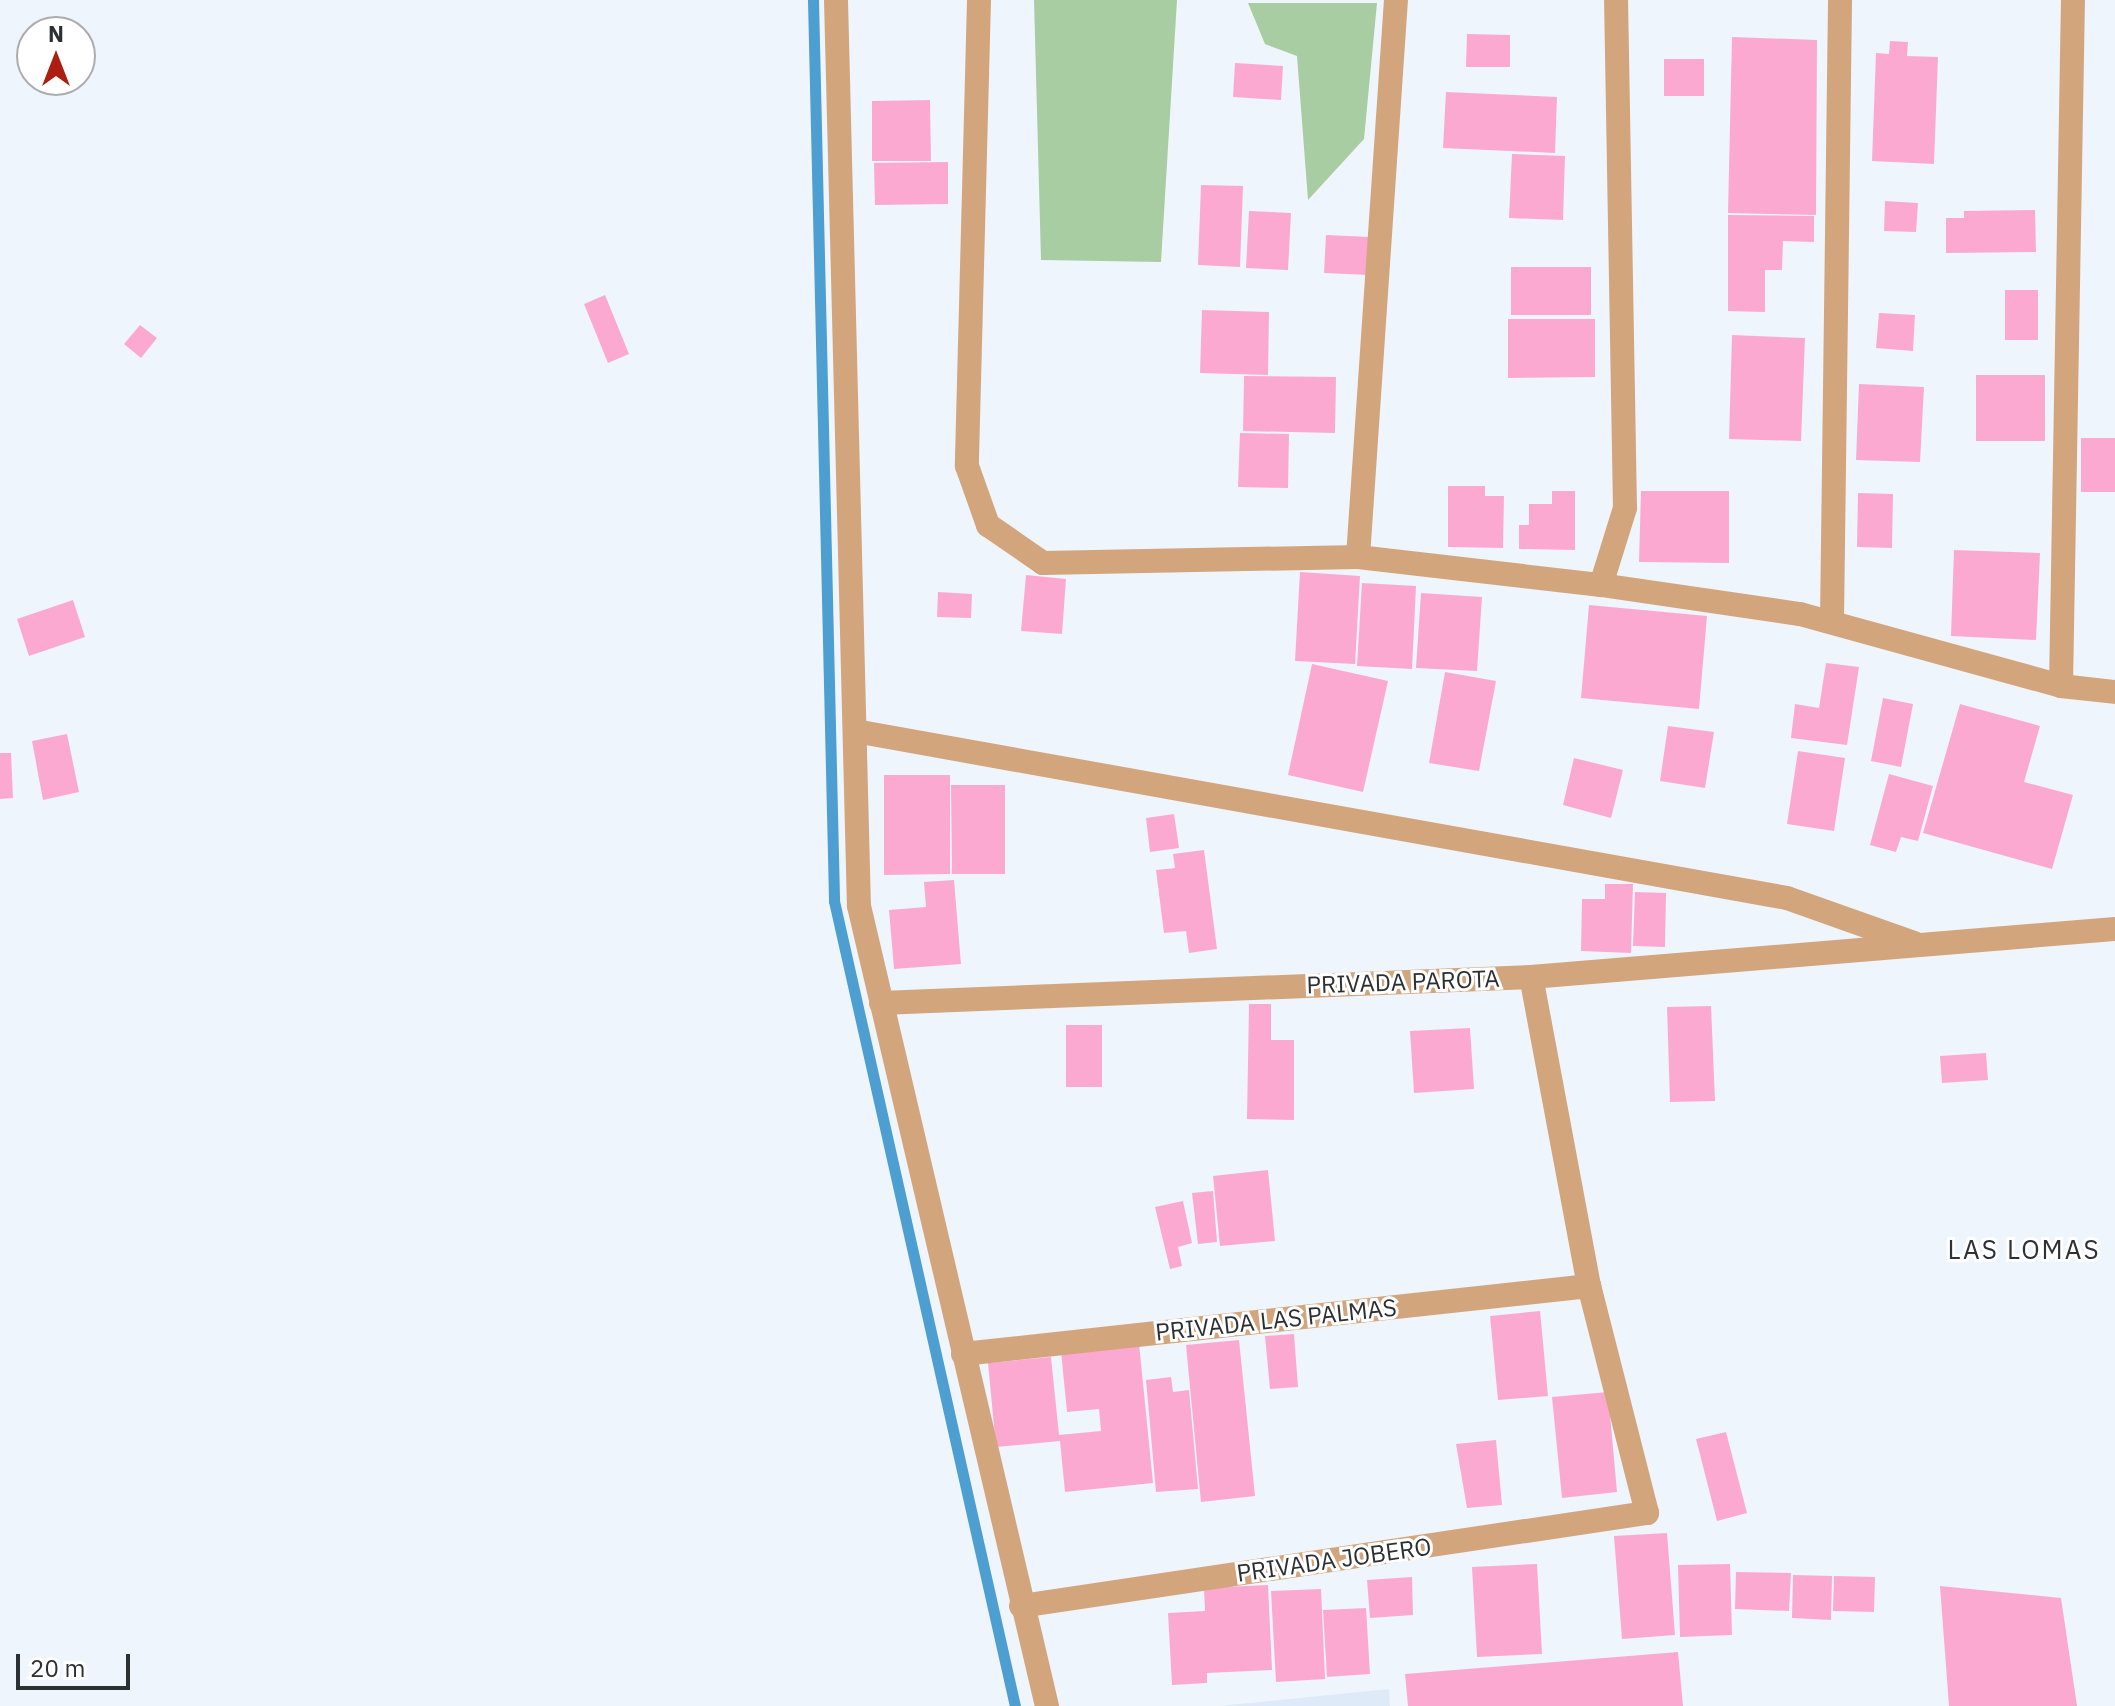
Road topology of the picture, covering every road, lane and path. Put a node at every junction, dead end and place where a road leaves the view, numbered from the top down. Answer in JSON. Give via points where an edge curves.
{"nodes":[{"id":1,"x":836,"y":0,"type":"edge"},
{"id":2,"x":979,"y":0,"type":"edge"},
{"id":3,"x":1396,"y":0,"type":"edge"},
{"id":4,"x":1616,"y":0,"type":"edge"},
{"id":5,"x":1840,"y":0,"type":"edge"},
{"id":6,"x":2073,"y":0,"type":"edge"},
{"id":7,"x":1358,"y":557,"type":"junction"},
{"id":8,"x":1601,"y":585,"type":"junction"},
{"id":9,"x":1832,"y":621,"type":"junction"},
{"id":10,"x":2061,"y":686,"type":"junction"},
{"id":11,"x":2115,"y":692,"type":"edge"},
{"id":12,"x":855,"y":731,"type":"junction"},
{"id":13,"x":2115,"y":929,"type":"edge"},
{"id":14,"x":1924,"y":947,"type":"junction"},
{"id":15,"x":1531,"y":977,"type":"junction"},
{"id":16,"x":881,"y":1003,"type":"junction"},
{"id":17,"x":1589,"y":1286,"type":"junction"},
{"id":18,"x":963,"y":1354,"type":"junction"},
{"id":19,"x":1021,"y":1606,"type":"junction"},
{"id":20,"x":1047,"y":1706,"type":"edge"}],
"edges":[{"from":1,"to":12,"type":"street"},
{"from":2,"to":7,"type":"street","via":[[967,466],[988,525],[1043,563]]},
{"from":3,"to":7,"type":"street"},
{"from":4,"to":8,"type":"street","via":[[1625,508]]},
{"from":5,"to":9,"type":"street"},
{"from":6,"to":10,"type":"street"},
{"from":7,"to":8,"type":"street"},
{"from":8,"to":9,"type":"street"},
{"from":9,"to":10,"type":"street"},
{"from":10,"to":11,"type":"street"},
{"from":12,"to":14,"type":"street","via":[[1787,898]]},
{"from":12,"to":16,"type":"street","via":[[859,906]]},
{"from":13,"to":14,"type":"street","name":"PRIVADA PAROTA"},
{"from":14,"to":15,"type":"street","name":"PRIVADA PAROTA"},
{"from":15,"to":16,"type":"street","name":"PRIVADA PAROTA"},
{"from":15,"to":17,"type":"street"},
{"from":16,"to":18,"type":"street"},
{"from":17,"to":18,"type":"street","name":"PRIVADA LAS PALMAS"},
{"from":17,"to":19,"type":"street","name":"PRIVADA JOBERO","via":[[1647,1513]]},
{"from":18,"to":19,"type":"street"},
{"from":19,"to":20,"type":"street"}]}
